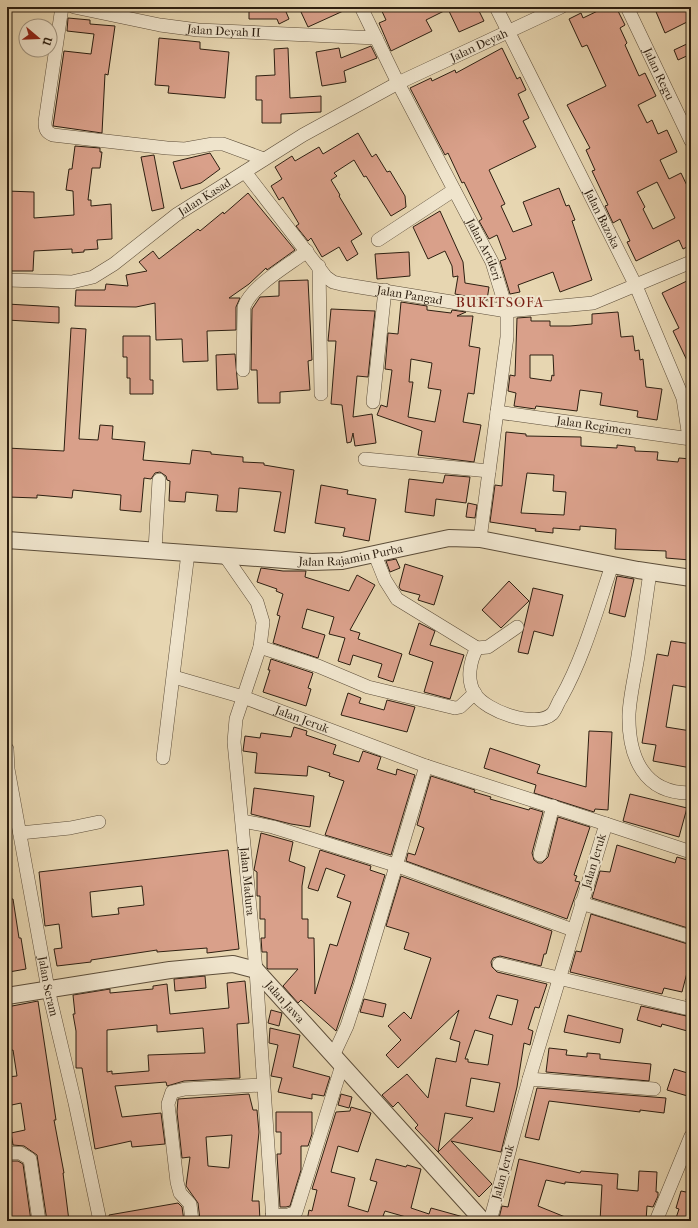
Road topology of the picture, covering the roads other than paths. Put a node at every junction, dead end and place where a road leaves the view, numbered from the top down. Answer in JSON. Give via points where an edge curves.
{"nodes":[{"id":1,"x":62,"y":7,"type":"edge"},
{"id":2,"x":74,"y":7,"type":"edge"},
{"id":3,"x":360,"y":7,"type":"edge"},
{"id":4,"x":496,"y":7,"type":"edge"},
{"id":5,"x":561,"y":7,"type":"edge"},
{"id":6,"x":627,"y":7,"type":"edge"},
{"id":7,"x":508,"y":32,"type":"junction"},
{"id":8,"x":376,"y":38,"type":"junction"},
{"id":9,"x":398,"y":83,"type":"junction"},
{"id":10,"x":691,"y":140,"type":"edge"},
{"id":11,"x":264,"y":159,"type":"junction"},
{"id":12,"x":245,"y":172,"type":"junction"},
{"id":13,"x":454,"y":190,"type":"junction"},
{"id":14,"x":378,"y":240,"type":"dead end"},
{"id":15,"x":307,"y":251,"type":"junction"},
{"id":16,"x":691,"y":262,"type":"edge"},
{"id":17,"x":319,"y":266,"type":"junction"},
{"id":18,"x":7,"y":280,"type":"edge"},
{"id":19,"x":636,"y":286,"type":"junction"},
{"id":20,"x":385,"y":290,"type":"junction"},
{"id":21,"x":507,"y":311,"type":"junction"},
{"id":22,"x":243,"y":370,"type":"dead end"},
{"id":23,"x":321,"y":394,"type":"dead end"},
{"id":24,"x":373,"y":402,"type":"dead end"},
{"id":25,"x":497,"y":412,"type":"junction"},
{"id":26,"x":690,"y":438,"type":"edge"},
{"id":27,"x":365,"y":459,"type":"dead end"},
{"id":28,"x":489,"y":471,"type":"junction"},
{"id":29,"x":159,"y":480,"type":"dead end"},
{"id":30,"x":480,"y":539,"type":"junction"},
{"id":31,"x":7,"y":540,"type":"edge"},
{"id":32,"x":155,"y":550,"type":"junction"},
{"id":33,"x":188,"y":553,"type":"junction"},
{"id":34,"x":375,"y":555,"type":"junction"},
{"id":35,"x":224,"y":556,"type":"junction"},
{"id":36,"x":612,"y":565,"type":"junction"},
{"id":37,"x":650,"y":572,"type":"junction"},
{"id":38,"x":691,"y":578,"type":"edge"},
{"id":39,"x":517,"y":627,"type":"dead end"},
{"id":40,"x":260,"y":647,"type":"junction"},
{"id":41,"x":477,"y":648,"type":"junction"},
{"id":42,"x":174,"y":677,"type":"junction"},
{"id":43,"x":475,"y":693,"type":"junction"},
{"id":44,"x":243,"y":697,"type":"junction"},
{"id":45,"x":7,"y":749,"type":"edge"},
{"id":46,"x":163,"y":758,"type":"dead end"},
{"id":47,"x":426,"y":766,"type":"junction"},
{"id":48,"x":691,"y":793,"type":"edge"},
{"id":49,"x":553,"y":806,"type":"junction"},
{"id":50,"x":243,"y":821,"type":"junction"},
{"id":51,"x":99,"y":822,"type":"dead end"},
{"id":52,"x":606,"y":824,"type":"junction"},
{"id":53,"x":20,"y":833,"type":"junction"},
{"id":54,"x":691,"y":852,"type":"edge"},
{"id":55,"x":540,"y":855,"type":"dead end"},
{"id":56,"x":396,"y":865,"type":"junction"},
{"id":57,"x":581,"y":903,"type":"junction"},
{"id":58,"x":573,"y":930,"type":"junction"},
{"id":59,"x":691,"y":937,"type":"edge"},
{"id":60,"x":499,"y":964,"type":"dead end"},
{"id":61,"x":256,"y":970,"type":"junction"},
{"id":62,"x":558,"y":977,"type":"junction"},
{"id":63,"x":48,"y":989,"type":"junction"},
{"id":64,"x":7,"y":996,"type":"edge"},
{"id":65,"x":689,"y":1009,"type":"dead end"},
{"id":66,"x":338,"y":1060,"type":"junction"},
{"id":67,"x":529,"y":1079,"type":"junction"},
{"id":68,"x":263,"y":1084,"type":"junction"},
{"id":69,"x":654,"y":1089,"type":"dead end"},
{"id":70,"x":691,"y":1136,"type":"edge"},
{"id":71,"x":688,"y":1151,"type":"edge"},
{"id":72,"x":7,"y":1153,"type":"edge"},
{"id":73,"x":273,"y":1219,"type":"edge"},
{"id":74,"x":38,"y":1221,"type":"edge"},
{"id":75,"x":100,"y":1221,"type":"edge"},
{"id":76,"x":192,"y":1221,"type":"edge"},
{"id":77,"x":483,"y":1221,"type":"edge"},
{"id":78,"x":490,"y":1221,"type":"edge"},
{"id":79,"x":656,"y":1221,"type":"edge"}],
"edges":[{"from":1,"to":11,"type":"street","via":[[45,122],[49,133],[167,148],[185,149],[223,144]]},
{"from":2,"to":8,"type":"street","name":"Jalan Deyah II","via":[[160,25],[198,30]]},
{"from":3,"to":8,"type":"street","name":"Jalan Artileri"},
{"from":4,"to":7,"type":"street","name":"Jalan Bazoka"},
{"from":5,"to":7,"type":"street","name":"Jalan Deyah"},
{"from":6,"to":10,"type":"street","name":"Jalan Regu"},
{"from":7,"to":9,"type":"street","name":"Jalan Deyah"},
{"from":7,"to":19,"type":"street","name":"Jalan Bazoka"},
{"from":8,"to":9,"type":"street","name":"Jalan Artileri"},
{"from":9,"to":11,"type":"street","name":"Jalan Kasad"},
{"from":9,"to":13,"type":"street","name":"Jalan Artileri"},
{"from":11,"to":12,"type":"street","name":"Jalan Kasad"},
{"from":12,"to":15,"type":"street","name":"Jalan Pangad"},
{"from":12,"to":18,"type":"street","name":"Jalan Kasad","via":[[176,216],[93,277],[72,282]]},
{"from":13,"to":14,"type":"street"},
{"from":13,"to":21,"type":"street","name":"Jalan Artileri","via":[[492,262]]},
{"from":15,"to":17,"type":"street","name":"Jalan Pangad"},
{"from":15,"to":22,"type":"street","via":[[253,292],[246,301]]},
{"from":16,"to":19,"type":"street","name":"Jalan Pangad"},
{"from":17,"to":20,"type":"street","name":"Jalan Pangad","via":[[333,282]]},
{"from":17,"to":23,"type":"street"},
{"from":19,"to":21,"type":"street","name":"Jalan Pangad","via":[[593,303]]},
{"from":19,"to":26,"type":"street","name":"Jalan Bazoka","via":[[683,398]]},
{"from":20,"to":21,"type":"street","name":"Jalan Pangad"},
{"from":20,"to":24,"type":"street"},
{"from":21,"to":25,"type":"street","name":"Jalan Artileri","via":[[507,337]]},
{"from":25,"to":26,"type":"street","name":"Jalan Regimen"},
{"from":25,"to":28,"type":"street","name":"Jalan Artileri"},
{"from":27,"to":28,"type":"street"},
{"from":28,"to":30,"type":"street","name":"Jalan Artileri"},
{"from":29,"to":32,"type":"street"},
{"from":30,"to":34,"type":"street","name":"Jalan Rajamin Purba","via":[[449,538]]},
{"from":30,"to":36,"type":"street","name":"Jalan Rajamin Purba"},
{"from":31,"to":32,"type":"street","name":"Jalan Rajamin Purba"},
{"from":32,"to":33,"type":"street","name":"Jalan Rajamin Purba"},
{"from":33,"to":35,"type":"street","name":"Jalan Rajamin Purba"},
{"from":33,"to":42,"type":"street"},
{"from":34,"to":35,"type":"street","name":"Jalan Rajamin Purba","via":[[342,561],[312,562]]},
{"from":34,"to":41,"type":"street","via":[[385,580],[397,599]]},
{"from":35,"to":40,"type":"street","name":"Jalan Madura","via":[[257,602],[263,622]]},
{"from":36,"to":37,"type":"street","name":"Jalan Rajamin Purba"},
{"from":36,"to":43,"type":"street","via":[[572,678],[552,713],[541,719],[513,717],[482,701]]},
{"from":37,"to":38,"type":"street","name":"Jalan Rajamin Purba"},
{"from":37,"to":48,"type":"street","via":[[629,714],[632,747],[644,774],[655,785],[679,794]]},
{"from":39,"to":41,"type":"street","via":[[488,647]]},
{"from":40,"to":43,"type":"street","via":[[368,686],[455,708],[460,707]]},
{"from":40,"to":44,"type":"street","name":"Jalan Madura"},
{"from":41,"to":43,"type":"street","via":[[471,659],[470,670]]},
{"from":42,"to":44,"type":"street","name":"Jalan Jeruk"},
{"from":42,"to":46,"type":"street"},
{"from":44,"to":47,"type":"street","name":"Jalan Jeruk"},
{"from":44,"to":50,"type":"street","name":"Jalan Madura","via":[[236,719],[234,742]]},
{"from":45,"to":53,"type":"street","name":"Jalan Seram","via":[[8,769]]},
{"from":47,"to":49,"type":"street","name":"Jalan Jeruk"},
{"from":47,"to":56,"type":"street"},
{"from":49,"to":52,"type":"street","name":"Jalan Jeruk"},
{"from":49,"to":55,"type":"street"},
{"from":50,"to":56,"type":"street","via":[[273,827]]},
{"from":50,"to":61,"type":"street","name":"Jalan Madura"},
{"from":51,"to":53,"type":"street"},
{"from":52,"to":54,"type":"street"},
{"from":52,"to":57,"type":"street","name":"Jalan Jeruk"},
{"from":53,"to":63,"type":"street","name":"Jalan Seram"},
{"from":56,"to":58,"type":"street"},
{"from":56,"to":66,"type":"street"},
{"from":57,"to":58,"type":"street","name":"Jalan Jeruk"},
{"from":57,"to":59,"type":"street"},
{"from":58,"to":62,"type":"street","name":"Jalan Jeruk"},
{"from":60,"to":62,"type":"street"},
{"from":61,"to":63,"type":"street","name":"Jalan Jawa","via":[[234,964],[170,970]]},
{"from":61,"to":66,"type":"street","name":"Jalan Jawa"},
{"from":61,"to":68,"type":"street","name":"Jalan Madura"},
{"from":62,"to":65,"type":"street"},
{"from":62,"to":67,"type":"street","name":"Jalan Jeruk"},
{"from":63,"to":64,"type":"street","name":"Jalan Jawa"},
{"from":63,"to":75,"type":"street","name":"Jalan Seram","via":[[76,1103]]},
{"from":66,"to":73,"type":"street","via":[[296,1212]]},
{"from":66,"to":77,"type":"street","name":"Jalan Jawa"},
{"from":67,"to":69,"type":"street"},
{"from":67,"to":78,"type":"street","name":"Jalan Jeruk"},
{"from":68,"to":73,"type":"street","name":"Jalan Madura"},
{"from":68,"to":76,"type":"street","via":[[185,1089],[172,1092],[169,1097],[177,1182],[180,1192],[190,1204]]},
{"from":70,"to":71,"type":"street"},
{"from":71,"to":79,"type":"street"},
{"from":72,"to":74,"type":"street","via":[[20,1153],[30,1158]]}]}
